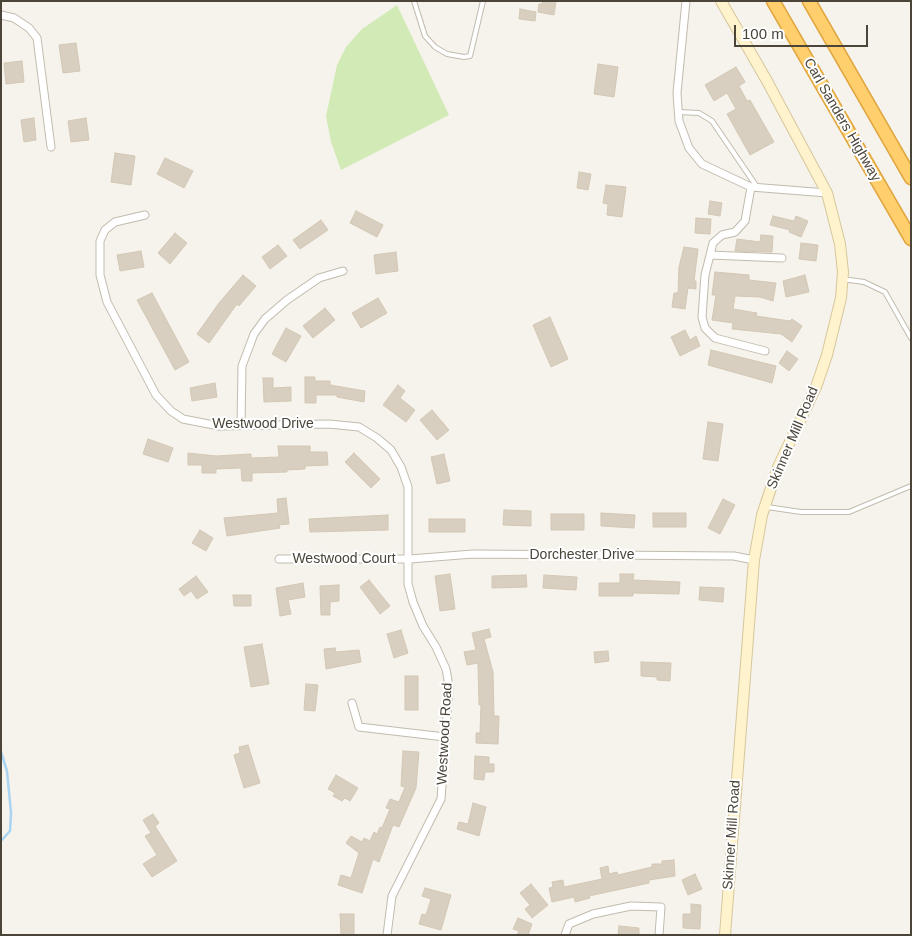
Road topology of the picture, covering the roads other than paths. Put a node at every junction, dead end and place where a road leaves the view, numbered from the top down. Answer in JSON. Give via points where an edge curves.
{"nodes":[{"id":1,"x":414,"y":1,"type":"edge"},
{"id":2,"x":483,"y":1,"type":"edge"},
{"id":3,"x":686,"y":1,"type":"edge"},
{"id":4,"x":721,"y":1,"type":"edge"},
{"id":5,"x":773,"y":1,"type":"edge"},
{"id":6,"x":809,"y":1,"type":"edge"},
{"id":7,"x":1,"y":15,"type":"edge"},
{"id":8,"x":679,"y":112,"type":"junction"},
{"id":9,"x":51,"y":147,"type":"dead end"},
{"id":10,"x":911,"y":178,"type":"edge"},
{"id":11,"x":754,"y":188,"type":"junction"},
{"id":12,"x":826,"y":193,"type":"junction"},
{"id":13,"x":145,"y":215,"type":"dead end"},
{"id":14,"x":911,"y":239,"type":"edge"},
{"id":15,"x":710,"y":255,"type":"junction"},
{"id":16,"x":782,"y":258,"type":"dead end"},
{"id":17,"x":343,"y":271,"type":"dead end"},
{"id":18,"x":842,"y":279,"type":"junction"},
{"id":19,"x":911,"y":338,"type":"edge"},
{"id":20,"x":765,"y":351,"type":"dead end"},
{"id":21,"x":241,"y":424,"type":"junction"},
{"id":22,"x":911,"y":486,"type":"edge"},
{"id":23,"x":765,"y":506,"type":"junction"},
{"id":24,"x":410,"y":559,"type":"junction"},
{"id":25,"x":279,"y":560,"type":"dead end"},
{"id":26,"x":754,"y":560,"type":"junction"},
{"id":27,"x":352,"y":703,"type":"dead end"},
{"id":28,"x":445,"y":736,"type":"junction"},
{"id":29,"x":387,"y":935,"type":"edge"},
{"id":30,"x":565,"y":935,"type":"edge"},
{"id":31,"x":659,"y":935,"type":"edge"},
{"id":32,"x":724,"y":935,"type":"edge"}],
"edges":[{"from":1,"to":2,"type":"lane","via":[[425,36],[435,48],[464,57],[470,56]]},
{"from":3,"to":8,"type":"street","via":[[677,93]]},
{"from":4,"to":12,"type":"street","name":"Skinner Mill Road"},
{"from":5,"to":14,"type":"highway","name":"Carl Sanders Highway"},
{"from":6,"to":10,"type":"highway"},
{"from":7,"to":9,"type":"street","via":[[14,18],[37,38]]},
{"from":8,"to":11,"type":"lane","via":[[699,113],[712,121]]},
{"from":8,"to":11,"type":"street","via":[[689,148],[702,164]]},
{"from":11,"to":12,"type":"street"},
{"from":11,"to":15,"type":"street","via":[[744,221],[735,232],[722,235],[713,243]]},
{"from":12,"to":18,"type":"street","name":"Skinner Mill Road","via":[[840,244]]},
{"from":13,"to":21,"type":"street","name":"Westwood Drive","via":[[115,222],[100,242],[100,274],[107,302],[156,395],[171,411],[183,419],[202,424]]},
{"from":15,"to":16,"type":"street"},
{"from":15,"to":20,"type":"street","via":[[702,317],[706,328],[715,338]]},
{"from":17,"to":21,"type":"street","via":[[319,278],[288,300],[254,334],[242,366]]},
{"from":18,"to":19,"type":"lane","via":[[864,282],[885,292]]},
{"from":18,"to":23,"type":"street","name":"Skinner Mill Road","via":[[841,298],[827,355],[816,387],[778,467]]},
{"from":21,"to":24,"type":"street","name":"Westwood Drive","via":[[359,427],[377,438],[391,450],[408,486]]},
{"from":22,"to":23,"type":"lane","via":[[849,512],[801,512]]},
{"from":23,"to":26,"type":"street","name":"Skinner Mill Road"},
{"from":24,"to":25,"type":"street","name":"Westwood Court"},
{"from":24,"to":26,"type":"street","name":"Dorchester Drive","via":[[483,554],[734,556]]},
{"from":24,"to":28,"type":"street","name":"Westwood Road","via":[[408,584],[413,602],[446,669],[449,686]]},
{"from":26,"to":32,"type":"street","name":"Skinner Mill Road"},
{"from":27,"to":28,"type":"street","via":[[359,727]]},
{"from":28,"to":29,"type":"street","name":"Westwood Road","via":[[441,799],[392,896]]},
{"from":30,"to":31,"type":"street","via":[[569,924],[592,914],[631,906],[662,907]]}]}
